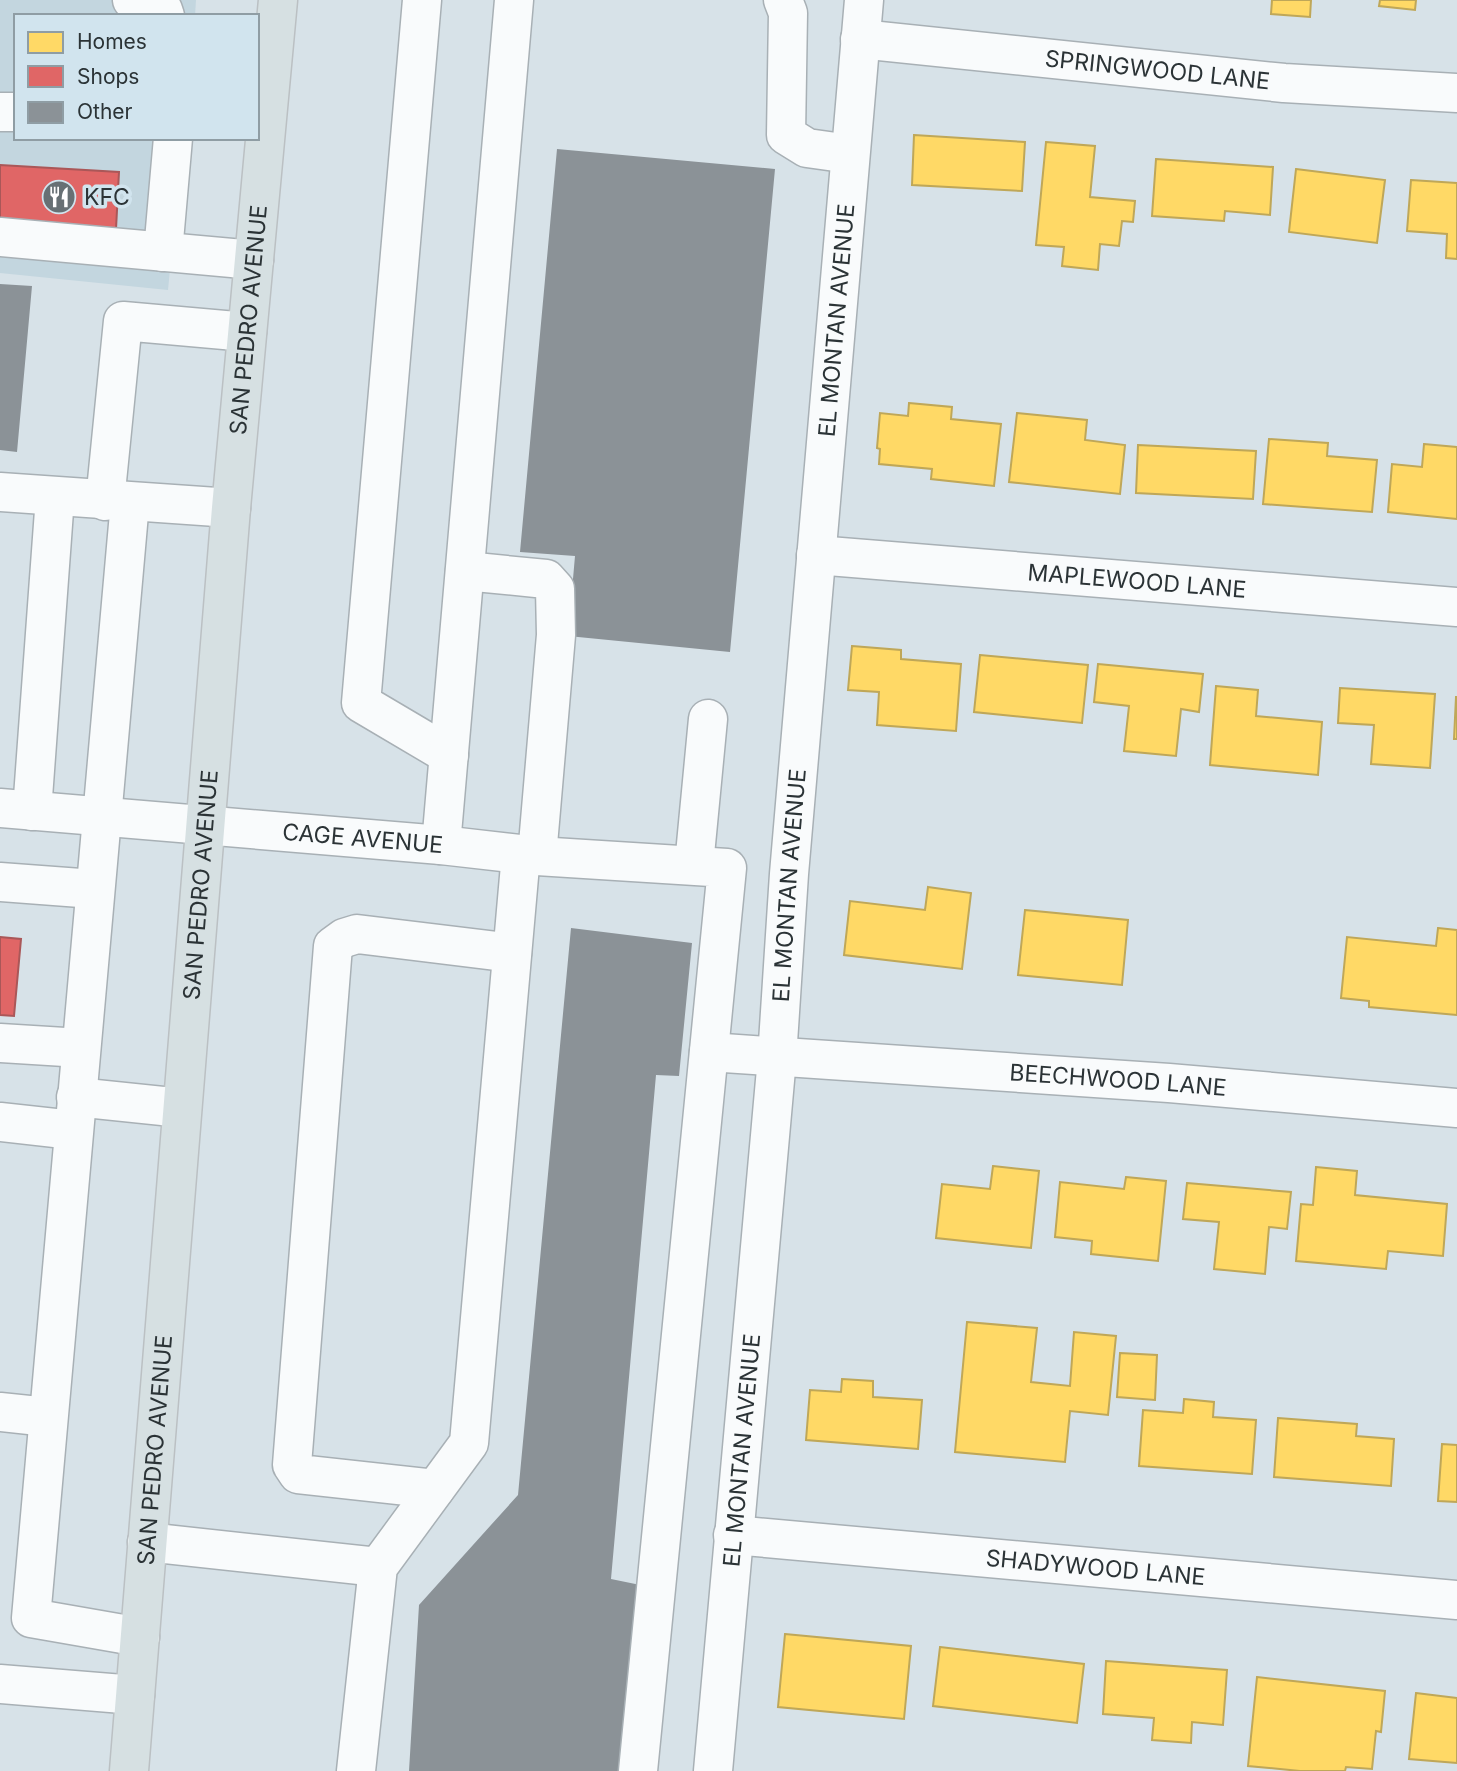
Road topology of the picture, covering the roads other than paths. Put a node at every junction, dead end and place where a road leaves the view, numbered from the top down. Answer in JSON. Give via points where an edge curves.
{"nodes":[{"id":1,"x":278,"y":0,"type":"edge"},
{"id":2,"x":422,"y":0,"type":"edge"},
{"id":3,"x":514,"y":0,"type":"edge"},
{"id":4,"x":783,"y":0,"type":"edge"},
{"id":5,"x":864,"y":0,"type":"edge"},
{"id":6,"x":860,"y":38,"type":"junction"},
{"id":7,"x":1457,"y":93,"type":"edge"},
{"id":8,"x":261,"y":135,"type":"edge"},
{"id":9,"x":173,"y":140,"type":"edge"},
{"id":10,"x":850,"y":154,"type":"junction"},
{"id":11,"x":0,"y":237,"type":"edge"},
{"id":12,"x":163,"y":252,"type":"junction"},
{"id":13,"x":254,"y":260,"type":"junction"},
{"id":14,"x":247,"y":332,"type":"junction"},
{"id":15,"x":0,"y":492,"type":"edge"},
{"id":16,"x":55,"y":497,"type":"junction"},
{"id":17,"x":118,"y":501,"type":"junction"},
{"id":18,"x":231,"y":508,"type":"junction"},
{"id":19,"x":816,"y":555,"type":"junction"},
{"id":20,"x":465,"y":571,"type":"junction"},
{"id":21,"x":1457,"y":607,"type":"edge"},
{"id":22,"x":708,"y":719,"type":"dead end"},
{"id":23,"x":449,"y":755,"type":"junction"},
{"id":24,"x":16,"y":809,"type":"edge"},
{"id":25,"x":101,"y":816,"type":"junction"},
{"id":26,"x":205,"y":825,"type":"junction"},
{"id":27,"x":441,"y":845,"type":"junction"},
{"id":28,"x":529,"y":855,"type":"junction"},
{"id":29,"x":710,"y":867,"type":"junction"},
{"id":30,"x":0,"y":882,"type":"edge"},
{"id":31,"x":94,"y":889,"type":"junction"},
{"id":32,"x":512,"y":953,"type":"junction"},
{"id":33,"x":0,"y":1043,"type":"edge"},
{"id":34,"x":80,"y":1048,"type":"junction"},
{"id":35,"x":709,"y":1052,"type":"junction"},
{"id":36,"x":777,"y":1058,"type":"junction"},
{"id":37,"x":182,"y":1108,"type":"junction"},
{"id":38,"x":1457,"y":1108,"type":"edge"},
{"id":39,"x":75,"y":1113,"type":"junction"},
{"id":40,"x":0,"y":1122,"type":"edge"},
{"id":41,"x":0,"y":1412,"type":"edge"},
{"id":42,"x":48,"y":1417,"type":"junction"},
{"id":43,"x":435,"y":1489,"type":"junction"},
{"id":44,"x":733,"y":1535,"type":"junction"},
{"id":45,"x":147,"y":1542,"type":"junction"},
{"id":46,"x":378,"y":1567,"type":"junction"},
{"id":47,"x":1457,"y":1600,"type":"edge"},
{"id":48,"x":140,"y":1637,"type":"junction"},
{"id":49,"x":0,"y":1684,"type":"edge"},
{"id":50,"x":135,"y":1695,"type":"junction"},
{"id":51,"x":129,"y":1771,"type":"edge"},
{"id":52,"x":356,"y":1771,"type":"edge"},
{"id":53,"x":638,"y":1771,"type":"edge"},
{"id":54,"x":713,"y":1771,"type":"edge"}],
"edges":[{"from":1,"to":8,"type":"main road","name":"SAN PEDRO AVENUE"},
{"from":2,"to":23,"type":"street","via":[[361,703]]},
{"from":3,"to":20,"type":"street"},
{"from":4,"to":10,"type":"street","via":[[788,13],[786,135],[807,148]]},
{"from":5,"to":6,"type":"street","name":"EL MONTAN AVENUE"},
{"from":6,"to":7,"type":"street","name":"SPRINGWOOD LANE","via":[[1284,83]]},
{"from":6,"to":10,"type":"street","name":"EL MONTAN AVENUE"},
{"from":8,"to":13,"type":"main road","name":"SAN PEDRO AVENUE"},
{"from":9,"to":12,"type":"street"},
{"from":10,"to":19,"type":"street","name":"EL MONTAN AVENUE"},
{"from":11,"to":12,"type":"street"},
{"from":12,"to":13,"type":"street"},
{"from":13,"to":14,"type":"main road","name":"SAN PEDRO AVENUE"},
{"from":14,"to":17,"type":"street","via":[[123,321]]},
{"from":14,"to":18,"type":"main road","name":"SAN PEDRO AVENUE"},
{"from":15,"to":16,"type":"street"},
{"from":16,"to":17,"type":"street"},
{"from":16,"to":24,"type":"street"},
{"from":17,"to":18,"type":"street"},
{"from":17,"to":25,"type":"street"},
{"from":18,"to":26,"type":"main road","name":"SAN PEDRO AVENUE"},
{"from":19,"to":21,"type":"street","name":"MAPLEWOOD LANE"},
{"from":19,"to":36,"type":"street","name":"EL MONTAN AVENUE"},
{"from":20,"to":23,"type":"street"},
{"from":20,"to":28,"type":"street","via":[[546,579],[555,589],[556,635]]},
{"from":22,"to":29,"type":"street"},
{"from":23,"to":27,"type":"street"},
{"from":24,"to":25,"type":"street","name":"CAGE AVENUE"},
{"from":25,"to":26,"type":"street","name":"CAGE AVENUE"},
{"from":25,"to":31,"type":"street"},
{"from":26,"to":27,"type":"street","name":"CAGE AVENUE"},
{"from":26,"to":37,"type":"main road","name":"SAN PEDRO AVENUE"},
{"from":27,"to":28,"type":"street","name":"CAGE AVENUE"},
{"from":28,"to":29,"type":"street","name":"CAGE AVENUE"},
{"from":28,"to":32,"type":"street"},
{"from":29,"to":35,"type":"street"},
{"from":30,"to":31,"type":"street"},
{"from":31,"to":34,"type":"street"},
{"from":32,"to":43,"type":"street","via":[[469,1443]]},
{"from":32,"to":43,"type":"street","via":[[357,934],[332,946],[292,1465],[298,1474]]},
{"from":33,"to":34,"type":"street"},
{"from":34,"to":39,"type":"street"},
{"from":35,"to":36,"type":"street","name":"BEECHWOOD LANE"},
{"from":35,"to":53,"type":"street"},
{"from":36,"to":38,"type":"street","name":"BEECHWOOD LANE","via":[[1169,1083]]},
{"from":36,"to":44,"type":"street","name":"EL MONTAN AVENUE"},
{"from":37,"to":39,"type":"street"},
{"from":37,"to":45,"type":"main road","name":"SAN PEDRO AVENUE"},
{"from":39,"to":40,"type":"street"},
{"from":39,"to":42,"type":"street"},
{"from":41,"to":42,"type":"street"},
{"from":42,"to":48,"type":"street","via":[[31,1618]]},
{"from":43,"to":46,"type":"street"},
{"from":44,"to":47,"type":"street","name":"SHADYWOOD LANE"},
{"from":44,"to":54,"type":"street","name":"EL MONTAN AVENUE"},
{"from":45,"to":46,"type":"street"},
{"from":45,"to":48,"type":"main road","name":"SAN PEDRO AVENUE"},
{"from":46,"to":52,"type":"street"},
{"from":48,"to":50,"type":"main road","name":"SAN PEDRO AVENUE"},
{"from":49,"to":50,"type":"street"},
{"from":50,"to":51,"type":"main road","name":"SAN PEDRO AVENUE"}]}
